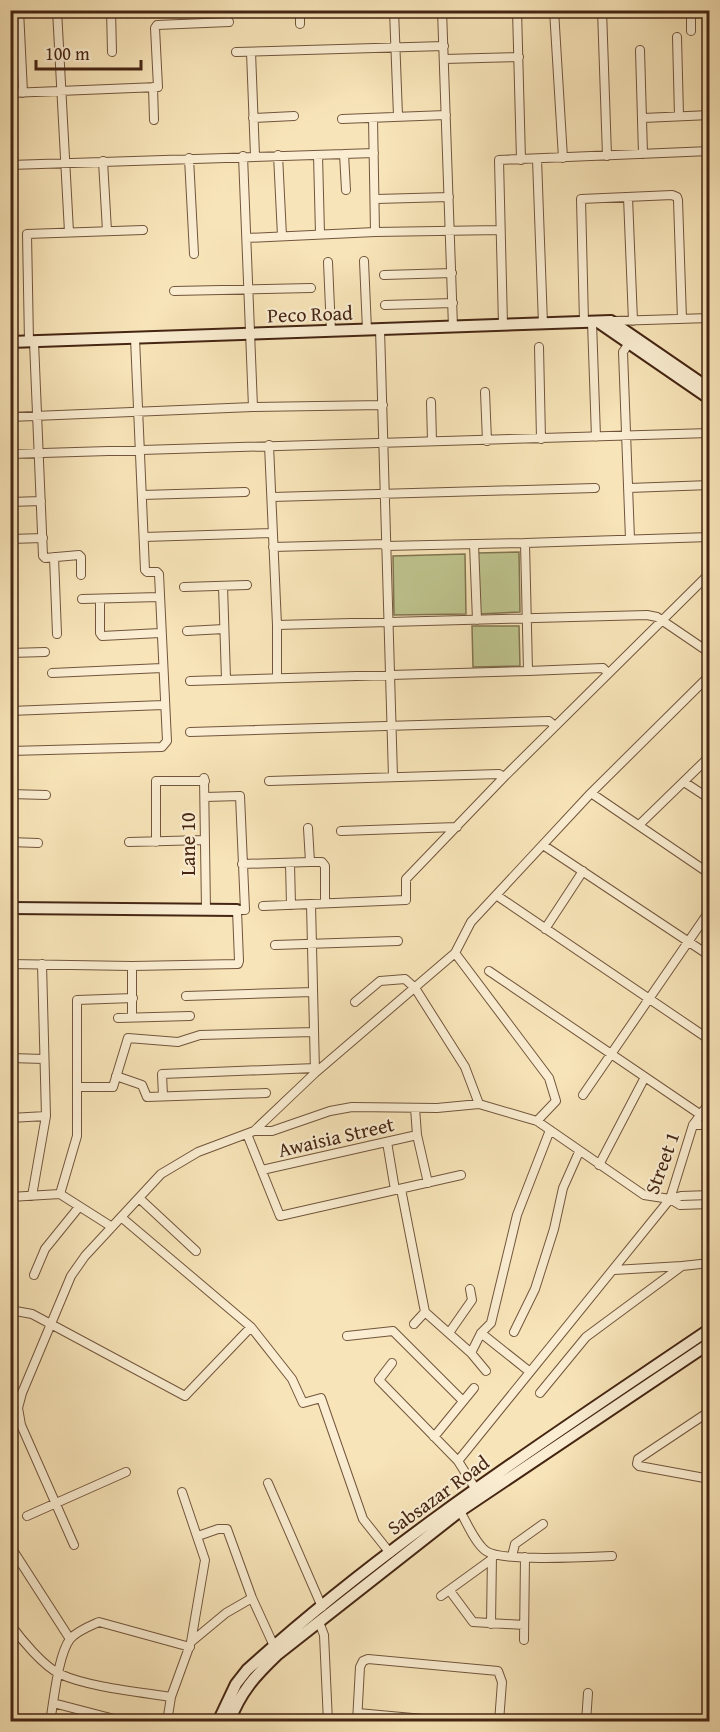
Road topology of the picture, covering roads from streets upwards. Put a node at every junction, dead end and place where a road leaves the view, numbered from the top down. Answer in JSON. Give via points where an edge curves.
{"nodes":[{"id":1,"x":19,"y":10,"type":"edge"},
{"id":2,"x":57,"y":10,"type":"edge"},
{"id":3,"x":111,"y":10,"type":"edge"},
{"id":4,"x":300,"y":10,"type":"edge"},
{"id":5,"x":394,"y":10,"type":"edge"},
{"id":6,"x":442,"y":10,"type":"edge"},
{"id":7,"x":517,"y":10,"type":"edge"},
{"id":8,"x":554,"y":10,"type":"edge"},
{"id":9,"x":602,"y":10,"type":"edge"},
{"id":10,"x":691,"y":10,"type":"edge"},
{"id":11,"x":229,"y":22,"type":"dead end"},
{"id":12,"x":300,"y":24,"type":"dead end"},
{"id":13,"x":691,"y":31,"type":"dead end"},
{"id":14,"x":677,"y":37,"type":"dead end"},
{"id":15,"x":10,"y":41,"type":"edge"},
{"id":16,"x":20,"y":41,"type":"junction"},
{"id":17,"x":444,"y":46,"type":"junction"},
{"id":18,"x":395,"y":48,"type":"junction"},
{"id":19,"x":640,"y":51,"type":"dead end"},
{"id":20,"x":112,"y":52,"type":"dead end"},
{"id":21,"x":236,"y":52,"type":"dead end"},
{"id":22,"x":251,"y":52,"type":"junction"},
{"id":23,"x":519,"y":57,"type":"junction"},
{"id":24,"x":444,"y":59,"type":"junction"},
{"id":25,"x":153,"y":87,"type":"junction"},
{"id":26,"x":61,"y":91,"type":"junction"},
{"id":27,"x":10,"y":93,"type":"edge"},
{"id":28,"x":22,"y":93,"type":"junction"},
{"id":29,"x":446,"y":115,"type":"junction"},
{"id":30,"x":710,"y":115,"type":"edge"},
{"id":31,"x":294,"y":116,"type":"dead end"},
{"id":32,"x":398,"y":116,"type":"junction"},
{"id":33,"x":679,"y":116,"type":"junction"},
{"id":34,"x":253,"y":118,"type":"junction"},
{"id":35,"x":372,"y":118,"type":"junction"},
{"id":36,"x":643,"y":118,"type":"junction"},
{"id":37,"x":342,"y":119,"type":"dead end"},
{"id":38,"x":154,"y":120,"type":"dead end"},
{"id":39,"x":710,"y":151,"type":"edge"},
{"id":40,"x":374,"y":153,"type":"junction"},
{"id":41,"x":344,"y":154,"type":"junction"},
{"id":42,"x":643,"y":154,"type":"junction"},
{"id":43,"x":278,"y":155,"type":"junction"},
{"id":44,"x":318,"y":155,"type":"junction"},
{"id":45,"x":243,"y":156,"type":"junction"},
{"id":46,"x":255,"y":156,"type":"junction"},
{"id":47,"x":607,"y":156,"type":"junction"},
{"id":48,"x":189,"y":158,"type":"junction"},
{"id":49,"x":563,"y":158,"type":"junction"},
{"id":50,"x":537,"y":159,"type":"junction"},
{"id":51,"x":521,"y":160,"type":"junction"},
{"id":52,"x":103,"y":161,"type":"junction"},
{"id":53,"x":64,"y":162,"type":"junction"},
{"id":54,"x":10,"y":165,"type":"edge"},
{"id":55,"x":346,"y":189,"type":"dead end"},
{"id":56,"x":628,"y":196,"type":"junction"},
{"id":57,"x":449,"y":197,"type":"junction"},
{"id":58,"x":376,"y":199,"type":"junction"},
{"id":59,"x":143,"y":230,"type":"dead end"},
{"id":60,"x":500,"y":230,"type":"junction"},
{"id":61,"x":107,"y":231,"type":"junction"},
{"id":62,"x":69,"y":232,"type":"junction"},
{"id":63,"x":375,"y":232,"type":"junction"},
{"id":64,"x":450,"y":232,"type":"junction"},
{"id":65,"x":320,"y":234,"type":"junction"},
{"id":66,"x":282,"y":236,"type":"junction"},
{"id":67,"x":247,"y":238,"type":"junction"},
{"id":68,"x":194,"y":254,"type":"dead end"},
{"id":69,"x":364,"y":261,"type":"dead end"},
{"id":70,"x":328,"y":262,"type":"dead end"},
{"id":71,"x":452,"y":273,"type":"junction"},
{"id":72,"x":384,"y":274,"type":"dead end"},
{"id":73,"x":311,"y":288,"type":"dead end"},
{"id":74,"x":248,"y":290,"type":"junction"},
{"id":75,"x":174,"y":291,"type":"dead end"},
{"id":76,"x":453,"y":303,"type":"junction"},
{"id":77,"x":385,"y":305,"type":"dead end"},
{"id":78,"x":710,"y":318,"type":"edge"},
{"id":79,"x":682,"y":319,"type":"junction"},
{"id":80,"x":611,"y":321,"type":"junction"},
{"id":81,"x":633,"y":321,"type":"junction"},
{"id":82,"x":592,"y":322,"type":"junction"},
{"id":83,"x":543,"y":324,"type":"junction"},
{"id":84,"x":503,"y":325,"type":"junction"},
{"id":85,"x":453,"y":327,"type":"junction"},
{"id":86,"x":380,"y":329,"type":"junction"},
{"id":87,"x":367,"y":330,"type":"junction"},
{"id":88,"x":330,"y":331,"type":"junction"},
{"id":89,"x":249,"y":334,"type":"junction"},
{"id":90,"x":135,"y":338,"type":"junction"},
{"id":91,"x":631,"y":340,"type":"junction"},
{"id":92,"x":10,"y":342,"type":"edge"},
{"id":93,"x":31,"y":342,"type":"junction"},
{"id":94,"x":539,"y":346,"type":"dead end"},
{"id":95,"x":710,"y":389,"type":"edge"},
{"id":96,"x":484,"y":392,"type":"dead end"},
{"id":97,"x":710,"y":399,"type":"edge"},
{"id":98,"x":431,"y":402,"type":"dead end"},
{"id":99,"x":383,"y":405,"type":"junction"},
{"id":100,"x":253,"y":407,"type":"junction"},
{"id":101,"x":138,"y":412,"type":"junction"},
{"id":102,"x":37,"y":416,"type":"junction"},
{"id":103,"x":10,"y":417,"type":"edge"},
{"id":104,"x":710,"y":433,"type":"edge"},
{"id":105,"x":627,"y":436,"type":"junction"},
{"id":106,"x":596,"y":437,"type":"junction"},
{"id":107,"x":541,"y":439,"type":"junction"},
{"id":108,"x":432,"y":441,"type":"junction"},
{"id":109,"x":487,"y":441,"type":"junction"},
{"id":110,"x":382,"y":443,"type":"junction"},
{"id":111,"x":269,"y":445,"type":"junction"},
{"id":112,"x":140,"y":449,"type":"junction"},
{"id":113,"x":38,"y":453,"type":"junction"},
{"id":114,"x":10,"y":454,"type":"edge"},
{"id":115,"x":710,"y":485,"type":"edge"},
{"id":116,"x":595,"y":488,"type":"dead end"},
{"id":117,"x":629,"y":488,"type":"junction"},
{"id":118,"x":245,"y":492,"type":"dead end"},
{"id":119,"x":142,"y":495,"type":"junction"},
{"id":120,"x":385,"y":495,"type":"junction"},
{"id":121,"x":272,"y":497,"type":"junction"},
{"id":122,"x":41,"y":501,"type":"junction"},
{"id":123,"x":10,"y":502,"type":"edge"},
{"id":124,"x":273,"y":533,"type":"junction"},
{"id":125,"x":144,"y":537,"type":"junction"},
{"id":126,"x":710,"y":537,"type":"edge"},
{"id":127,"x":43,"y":538,"type":"junction"},
{"id":128,"x":10,"y":539,"type":"edge"},
{"id":129,"x":630,"y":539,"type":"junction"},
{"id":130,"x":525,"y":543,"type":"junction"},
{"id":131,"x":474,"y":544,"type":"junction"},
{"id":132,"x":386,"y":545,"type":"junction"},
{"id":133,"x":273,"y":547,"type":"junction"},
{"id":134,"x":54,"y":557,"type":"junction"},
{"id":135,"x":710,"y":573,"type":"edge"},
{"id":136,"x":81,"y":575,"type":"dead end"},
{"id":137,"x":248,"y":585,"type":"dead end"},
{"id":138,"x":223,"y":586,"type":"junction"},
{"id":139,"x":184,"y":587,"type":"dead end"},
{"id":140,"x":159,"y":597,"type":"junction"},
{"id":141,"x":100,"y":598,"type":"junction"},
{"id":142,"x":82,"y":599,"type":"dead end"},
{"id":143,"x":526,"y":619,"type":"junction"},
{"id":144,"x":477,"y":620,"type":"junction"},
{"id":145,"x":662,"y":621,"type":"junction"},
{"id":146,"x":389,"y":622,"type":"junction"},
{"id":147,"x":277,"y":625,"type":"junction"},
{"id":148,"x":224,"y":629,"type":"junction"},
{"id":149,"x":187,"y":631,"type":"dead end"},
{"id":150,"x":160,"y":633,"type":"junction"},
{"id":151,"x":57,"y":634,"type":"dead end"},
{"id":152,"x":45,"y":652,"type":"dead end"},
{"id":153,"x":10,"y":653,"type":"edge"},
{"id":154,"x":710,"y":653,"type":"edge"},
{"id":155,"x":162,"y":668,"type":"junction"},
{"id":156,"x":528,"y":671,"type":"junction"},
{"id":157,"x":52,"y":673,"type":"dead end"},
{"id":158,"x":608,"y":673,"type":"junction"},
{"id":159,"x":390,"y":674,"type":"junction"},
{"id":160,"x":710,"y":675,"type":"edge"},
{"id":161,"x":277,"y":678,"type":"junction"},
{"id":162,"x":226,"y":679,"type":"junction"},
{"id":163,"x":190,"y":681,"type":"dead end"},
{"id":164,"x":163,"y":705,"type":"junction"},
{"id":165,"x":10,"y":711,"type":"edge"},
{"id":166,"x":391,"y":725,"type":"junction"},
{"id":167,"x":555,"y":726,"type":"junction"},
{"id":168,"x":190,"y":732,"type":"dead end"},
{"id":169,"x":10,"y":752,"type":"edge"},
{"id":170,"x":710,"y":756,"type":"edge"},
{"id":171,"x":393,"y":777,"type":"junction"},
{"id":172,"x":504,"y":777,"type":"junction"},
{"id":173,"x":269,"y":781,"type":"dead end"},
{"id":174,"x":684,"y":782,"type":"junction"},
{"id":175,"x":591,"y":793,"type":"junction"},
{"id":176,"x":10,"y":794,"type":"edge"},
{"id":177,"x":46,"y":795,"type":"dead end"},
{"id":178,"x":205,"y":797,"type":"junction"},
{"id":179,"x":710,"y":799,"type":"edge"},
{"id":180,"x":639,"y":825,"type":"junction"},
{"id":181,"x":457,"y":827,"type":"junction"},
{"id":182,"x":308,"y":828,"type":"dead end"},
{"id":183,"x":341,"y":831,"type":"dead end"},
{"id":184,"x":204,"y":840,"type":"junction"},
{"id":185,"x":10,"y":842,"type":"edge"},
{"id":186,"x":156,"y":842,"type":"junction"},
{"id":187,"x":38,"y":843,"type":"dead end"},
{"id":188,"x":129,"y":843,"type":"dead end"},
{"id":189,"x":543,"y":845,"type":"junction"},
{"id":190,"x":310,"y":862,"type":"junction"},
{"id":191,"x":290,"y":863,"type":"junction"},
{"id":192,"x":242,"y":864,"type":"junction"},
{"id":193,"x":583,"y":871,"type":"junction"},
{"id":194,"x":710,"y":874,"type":"edge"},
{"id":195,"x":496,"y":896,"type":"junction"},
{"id":196,"x":325,"y":903,"type":"junction"},
{"id":197,"x":291,"y":904,"type":"junction"},
{"id":198,"x":311,"y":904,"type":"junction"},
{"id":199,"x":263,"y":906,"type":"dead end"},
{"id":200,"x":10,"y":908,"type":"edge"},
{"id":201,"x":206,"y":910,"type":"junction"},
{"id":202,"x":237,"y":910,"type":"junction"},
{"id":203,"x":710,"y":910,"type":"edge"},
{"id":204,"x":545,"y":929,"type":"junction"},
{"id":205,"x":398,"y":942,"type":"dead end"},
{"id":206,"x":689,"y":942,"type":"junction"},
{"id":207,"x":312,"y":944,"type":"junction"},
{"id":208,"x":275,"y":945,"type":"dead end"},
{"id":209,"x":455,"y":953,"type":"junction"},
{"id":210,"x":710,"y":956,"type":"edge"},
{"id":211,"x":10,"y":964,"type":"edge"},
{"id":212,"x":42,"y":964,"type":"junction"},
{"id":213,"x":132,"y":966,"type":"junction"},
{"id":214,"x":489,"y":971,"type":"dead end"},
{"id":215,"x":415,"y":988,"type":"junction"},
{"id":216,"x":313,"y":992,"type":"junction"},
{"id":217,"x":186,"y":996,"type":"dead end"},
{"id":218,"x":133,"y":999,"type":"junction"},
{"id":219,"x":650,"y":999,"type":"junction"},
{"id":220,"x":356,"y":1002,"type":"dead end"},
{"id":221,"x":190,"y":1016,"type":"dead end"},
{"id":222,"x":132,"y":1017,"type":"junction"},
{"id":223,"x":118,"y":1018,"type":"dead end"},
{"id":224,"x":314,"y":1032,"type":"junction"},
{"id":225,"x":710,"y":1040,"type":"edge"},
{"id":226,"x":611,"y":1054,"type":"junction"},
{"id":227,"x":10,"y":1058,"type":"edge"},
{"id":228,"x":44,"y":1059,"type":"junction"},
{"id":229,"x":315,"y":1071,"type":"junction"},
{"id":230,"x":116,"y":1076,"type":"junction"},
{"id":231,"x":645,"y":1077,"type":"junction"},
{"id":232,"x":78,"y":1087,"type":"junction"},
{"id":233,"x":266,"y":1093,"type":"dead end"},
{"id":234,"x":583,"y":1095,"type":"dead end"},
{"id":235,"x":163,"y":1096,"type":"junction"},
{"id":236,"x":710,"y":1102,"type":"edge"},
{"id":237,"x":479,"y":1104,"type":"junction"},
{"id":238,"x":415,"y":1108,"type":"junction"},
{"id":239,"x":701,"y":1115,"type":"junction"},
{"id":240,"x":45,"y":1116,"type":"junction"},
{"id":241,"x":10,"y":1118,"type":"edge"},
{"id":242,"x":537,"y":1121,"type":"junction"},
{"id":243,"x":693,"y":1125,"type":"junction"},
{"id":244,"x":710,"y":1125,"type":"edge"},
{"id":245,"x":550,"y":1130,"type":"junction"},
{"id":246,"x":250,"y":1133,"type":"junction"},
{"id":247,"x":417,"y":1135,"type":"junction"},
{"id":248,"x":387,"y":1142,"type":"junction"},
{"id":249,"x":579,"y":1152,"type":"junction"},
{"id":250,"x":599,"y":1165,"type":"junction"},
{"id":251,"x":262,"y":1170,"type":"junction"},
{"id":252,"x":461,"y":1175,"type":"dead end"},
{"id":253,"x":428,"y":1183,"type":"junction"},
{"id":254,"x":398,"y":1190,"type":"junction"},
{"id":255,"x":60,"y":1194,"type":"junction"},
{"id":256,"x":710,"y":1195,"type":"edge"},
{"id":257,"x":32,"y":1196,"type":"junction"},
{"id":258,"x":10,"y":1197,"type":"edge"},
{"id":259,"x":139,"y":1198,"type":"junction"},
{"id":260,"x":670,"y":1199,"type":"junction"},
{"id":261,"x":710,"y":1204,"type":"edge"},
{"id":262,"x":79,"y":1207,"type":"junction"},
{"id":263,"x":121,"y":1217,"type":"junction"},
{"id":264,"x":111,"y":1227,"type":"junction"},
{"id":265,"x":196,"y":1251,"type":"dead end"},
{"id":266,"x":710,"y":1263,"type":"edge"},
{"id":267,"x":682,"y":1266,"type":"junction"},
{"id":268,"x":614,"y":1270,"type":"junction"},
{"id":269,"x":34,"y":1275,"type":"dead end"},
{"id":270,"x":470,"y":1289,"type":"dead end"},
{"id":271,"x":10,"y":1310,"type":"edge"},
{"id":272,"x":425,"y":1312,"type":"junction"},
{"id":273,"x":414,"y":1324,"type":"dead end"},
{"id":274,"x":50,"y":1325,"type":"junction"},
{"id":275,"x":251,"y":1327,"type":"junction"},
{"id":276,"x":514,"y":1332,"type":"dead end"},
{"id":277,"x":449,"y":1333,"type":"junction"},
{"id":278,"x":481,"y":1333,"type":"junction"},
{"id":279,"x":709,"y":1335,"type":"edge"},
{"id":280,"x":347,"y":1336,"type":"dead end"},
{"id":281,"x":471,"y":1353,"type":"junction"},
{"id":282,"x":674,"y":1360,"type":"junction"},
{"id":283,"x":392,"y":1363,"type":"dead end"},
{"id":284,"x":486,"y":1371,"type":"dead end"},
{"id":285,"x":530,"y":1372,"type":"junction"},
{"id":286,"x":474,"y":1388,"type":"dead end"},
{"id":287,"x":540,"y":1393,"type":"dead end"},
{"id":288,"x":463,"y":1401,"type":"junction"},
{"id":289,"x":710,"y":1411,"type":"edge"},
{"id":290,"x":434,"y":1437,"type":"junction"},
{"id":291,"x":458,"y":1461,"type":"junction"},
{"id":292,"x":126,"y":1472,"type":"dead end"},
{"id":293,"x":710,"y":1479,"type":"edge"},
{"id":294,"x":268,"y":1483,"type":"dead end"},
{"id":295,"x":475,"y":1488,"type":"junction"},
{"id":296,"x":182,"y":1492,"type":"dead end"},
{"id":297,"x":55,"y":1502,"type":"junction"},
{"id":298,"x":460,"y":1511,"type":"junction"},
{"id":299,"x":27,"y":1516,"type":"dead end"},
{"id":300,"x":543,"y":1524,"type":"dead end"},
{"id":301,"x":198,"y":1536,"type":"junction"},
{"id":302,"x":74,"y":1545,"type":"dead end"},
{"id":303,"x":14,"y":1552,"type":"dead end"},
{"id":304,"x":390,"y":1553,"type":"junction"},
{"id":305,"x":512,"y":1556,"type":"junction"},
{"id":306,"x":612,"y":1556,"type":"dead end"},
{"id":307,"x":492,"y":1557,"type":"junction"},
{"id":308,"x":525,"y":1557,"type":"junction"},
{"id":309,"x":450,"y":1591,"type":"junction"},
{"id":310,"x":441,"y":1596,"type":"dead end"},
{"id":311,"x":252,"y":1598,"type":"junction"},
{"id":312,"x":322,"y":1606,"type":"junction"},
{"id":313,"x":319,"y":1622,"type":"junction"},
{"id":314,"x":10,"y":1624,"type":"edge"},
{"id":315,"x":491,"y":1624,"type":"junction"},
{"id":316,"x":524,"y":1625,"type":"junction"},
{"id":317,"x":70,"y":1639,"type":"junction"},
{"id":318,"x":524,"y":1640,"type":"dead end"},
{"id":319,"x":190,"y":1645,"type":"junction"},
{"id":320,"x":274,"y":1646,"type":"junction"},
{"id":321,"x":58,"y":1673,"type":"junction"},
{"id":322,"x":588,"y":1692,"type":"dead end"},
{"id":323,"x":171,"y":1697,"type":"junction"},
{"id":324,"x":53,"y":1703,"type":"junction"},
{"id":325,"x":357,"y":1718,"type":"edge"},
{"id":326,"x":408,"y":1720,"type":"edge"},
{"id":327,"x":437,"y":1721,"type":"edge"},
{"id":328,"x":50,"y":1722,"type":"edge"},
{"id":329,"x":126,"y":1722,"type":"edge"},
{"id":330,"x":167,"y":1722,"type":"edge"},
{"id":331,"x":218,"y":1722,"type":"edge"},
{"id":332,"x":229,"y":1722,"type":"edge"},
{"id":333,"x":328,"y":1722,"type":"edge"},
{"id":334,"x":456,"y":1722,"type":"edge"},
{"id":335,"x":499,"y":1722,"type":"edge"},
{"id":336,"x":586,"y":1722,"type":"edge"}],
"edges":[{"from":1,"to":16,"type":"street"},
{"from":2,"to":26,"type":"street"},
{"from":3,"to":20,"type":"street"},
{"from":4,"to":12,"type":"street"},
{"from":5,"to":18,"type":"street"},
{"from":6,"to":17,"type":"street"},
{"from":7,"to":23,"type":"street"},
{"from":8,"to":49,"type":"street"},
{"from":9,"to":47,"type":"street"},
{"from":10,"to":13,"type":"street"},
{"from":11,"to":25,"type":"street","via":[[157,25],[158,87]]},
{"from":14,"to":33,"type":"street"},
{"from":15,"to":16,"type":"street"},
{"from":16,"to":28,"type":"street"},
{"from":17,"to":18,"type":"street"},
{"from":17,"to":24,"type":"street"},
{"from":18,"to":22,"type":"street"},
{"from":18,"to":32,"type":"street"},
{"from":19,"to":36,"type":"street"},
{"from":21,"to":22,"type":"street"},
{"from":22,"to":34,"type":"street"},
{"from":23,"to":24,"type":"street"},
{"from":23,"to":51,"type":"street"},
{"from":24,"to":29,"type":"street"},
{"from":25,"to":26,"type":"street"},
{"from":25,"to":38,"type":"street"},
{"from":26,"to":28,"type":"street"},
{"from":26,"to":53,"type":"street"},
{"from":27,"to":28,"type":"street"},
{"from":29,"to":32,"type":"street"},
{"from":29,"to":57,"type":"street"},
{"from":30,"to":33,"type":"street"},
{"from":31,"to":34,"type":"street"},
{"from":32,"to":35,"type":"street"},
{"from":33,"to":36,"type":"street"},
{"from":34,"to":46,"type":"street"},
{"from":35,"to":37,"type":"street"},
{"from":35,"to":40,"type":"street"},
{"from":36,"to":42,"type":"street"},
{"from":39,"to":42,"type":"street"},
{"from":40,"to":41,"type":"street"},
{"from":40,"to":58,"type":"street"},
{"from":41,"to":44,"type":"street"},
{"from":41,"to":55,"type":"street"},
{"from":42,"to":47,"type":"street"},
{"from":43,"to":44,"type":"street"},
{"from":43,"to":46,"type":"street"},
{"from":43,"to":66,"type":"street"},
{"from":44,"to":65,"type":"street"},
{"from":45,"to":46,"type":"street"},
{"from":45,"to":48,"type":"street"},
{"from":45,"to":67,"type":"street"},
{"from":47,"to":49,"type":"street"},
{"from":48,"to":52,"type":"street"},
{"from":48,"to":68,"type":"street"},
{"from":49,"to":50,"type":"street"},
{"from":50,"to":51,"type":"street"},
{"from":50,"to":83,"type":"street"},
{"from":51,"to":60,"type":"street","via":[[501,159],[498,163]]},
{"from":52,"to":53,"type":"street"},
{"from":52,"to":61,"type":"street"},
{"from":53,"to":54,"type":"street"},
{"from":53,"to":62,"type":"street"},
{"from":56,"to":79,"type":"street","via":[[677,197]]},
{"from":56,"to":81,"type":"street"},
{"from":56,"to":82,"type":"street","via":[[581,199]]},
{"from":57,"to":58,"type":"street"},
{"from":57,"to":64,"type":"street"},
{"from":58,"to":63,"type":"street"},
{"from":59,"to":61,"type":"street"},
{"from":60,"to":64,"type":"street"},
{"from":60,"to":84,"type":"street"},
{"from":61,"to":62,"type":"street"},
{"from":62,"to":93,"type":"street","via":[[26,236]]},
{"from":63,"to":64,"type":"street"},
{"from":63,"to":65,"type":"street"},
{"from":64,"to":71,"type":"street"},
{"from":65,"to":66,"type":"street"},
{"from":66,"to":67,"type":"street"},
{"from":67,"to":74,"type":"street"},
{"from":69,"to":87,"type":"street"},
{"from":70,"to":88,"type":"street"},
{"from":71,"to":72,"type":"street"},
{"from":71,"to":76,"type":"street"},
{"from":73,"to":74,"type":"street"},
{"from":74,"to":75,"type":"street"},
{"from":74,"to":89,"type":"street"},
{"from":76,"to":77,"type":"street"},
{"from":76,"to":85,"type":"street"},
{"from":78,"to":79,"type":"street"},
{"from":79,"to":81,"type":"street"},
{"from":80,"to":81,"type":"street"},
{"from":80,"to":82,"type":"street","name":"Peco Road"},
{"from":80,"to":91,"type":"street"},
{"from":82,"to":83,"type":"street","name":"Peco Road"},
{"from":82,"to":91,"type":"street"},
{"from":82,"to":106,"type":"street"},
{"from":83,"to":84,"type":"street","name":"Peco Road"},
{"from":84,"to":85,"type":"street","name":"Peco Road"},
{"from":85,"to":86,"type":"street","name":"Peco Road"},
{"from":86,"to":87,"type":"street","name":"Peco Road"},
{"from":86,"to":99,"type":"street"},
{"from":87,"to":88,"type":"street","name":"Peco Road"},
{"from":88,"to":89,"type":"street","name":"Peco Road"},
{"from":89,"to":90,"type":"street","name":"Peco Road"},
{"from":89,"to":100,"type":"street"},
{"from":90,"to":93,"type":"street","name":"Peco Road"},
{"from":90,"to":101,"type":"street"},
{"from":91,"to":95,"type":"street"},
{"from":91,"to":97,"type":"street"},
{"from":91,"to":105,"type":"street","via":[[623,352]]},
{"from":92,"to":93,"type":"street","name":"Peco Road"},
{"from":93,"to":102,"type":"street"},
{"from":94,"to":107,"type":"street"},
{"from":96,"to":109,"type":"street"},
{"from":98,"to":108,"type":"street"},
{"from":99,"to":100,"type":"street"},
{"from":99,"to":110,"type":"street"},
{"from":100,"to":101,"type":"street"},
{"from":101,"to":102,"type":"street"},
{"from":101,"to":112,"type":"street"},
{"from":102,"to":103,"type":"street"},
{"from":102,"to":113,"type":"street"},
{"from":104,"to":105,"type":"street"},
{"from":105,"to":106,"type":"street"},
{"from":105,"to":117,"type":"street"},
{"from":106,"to":107,"type":"street"},
{"from":107,"to":109,"type":"street"},
{"from":108,"to":109,"type":"street"},
{"from":108,"to":110,"type":"street"},
{"from":110,"to":111,"type":"street"},
{"from":110,"to":120,"type":"street"},
{"from":111,"to":112,"type":"street"},
{"from":111,"to":121,"type":"street"},
{"from":112,"to":113,"type":"street"},
{"from":112,"to":119,"type":"street"},
{"from":113,"to":114,"type":"street"},
{"from":113,"to":122,"type":"street"},
{"from":115,"to":117,"type":"street"},
{"from":116,"to":120,"type":"street"},
{"from":117,"to":129,"type":"street"},
{"from":118,"to":119,"type":"street"},
{"from":119,"to":125,"type":"street"},
{"from":120,"to":121,"type":"street"},
{"from":120,"to":132,"type":"street"},
{"from":121,"to":124,"type":"street"},
{"from":122,"to":123,"type":"street"},
{"from":122,"to":127,"type":"street"},
{"from":124,"to":125,"type":"street"},
{"from":124,"to":133,"type":"street"},
{"from":125,"to":140,"type":"street","via":[[145,570],[158,572]]},
{"from":126,"to":129,"type":"street"},
{"from":127,"to":128,"type":"street"},
{"from":127,"to":134,"type":"street","via":[[44,557]]},
{"from":129,"to":130,"type":"street"},
{"from":130,"to":131,"type":"street"},
{"from":130,"to":143,"type":"street"},
{"from":131,"to":132,"type":"street"},
{"from":131,"to":144,"type":"street"},
{"from":132,"to":133,"type":"street"},
{"from":132,"to":146,"type":"street"},
{"from":133,"to":147,"type":"street"},
{"from":134,"to":136,"type":"street","via":[[81,556]]},
{"from":134,"to":151,"type":"street"},
{"from":135,"to":145,"type":"street"},
{"from":137,"to":138,"type":"street"},
{"from":138,"to":139,"type":"street"},
{"from":138,"to":148,"type":"street"},
{"from":140,"to":141,"type":"street"},
{"from":140,"to":150,"type":"street"},
{"from":141,"to":142,"type":"street"},
{"from":141,"to":150,"type":"street","via":[[102,636]]},
{"from":143,"to":144,"type":"street"},
{"from":143,"to":145,"type":"street","via":[[647,615]]},
{"from":143,"to":156,"type":"street"},
{"from":144,"to":146,"type":"street"},
{"from":145,"to":154,"type":"street"},
{"from":145,"to":158,"type":"street"},
{"from":146,"to":147,"type":"street"},
{"from":146,"to":159,"type":"street"},
{"from":147,"to":161,"type":"street"},
{"from":148,"to":149,"type":"street"},
{"from":148,"to":162,"type":"street"},
{"from":150,"to":155,"type":"street"},
{"from":152,"to":153,"type":"street"},
{"from":155,"to":157,"type":"street"},
{"from":155,"to":164,"type":"street"},
{"from":156,"to":158,"type":"street","via":[[603,668]]},
{"from":156,"to":159,"type":"street"},
{"from":158,"to":167,"type":"street"},
{"from":159,"to":161,"type":"street"},
{"from":159,"to":166,"type":"street"},
{"from":160,"to":175,"type":"street"},
{"from":161,"to":162,"type":"street"},
{"from":162,"to":163,"type":"street"},
{"from":164,"to":165,"type":"street"},
{"from":164,"to":169,"type":"street","via":[[166,741],[162,747]]},
{"from":166,"to":167,"type":"street","via":[[549,720]]},
{"from":166,"to":168,"type":"street"},
{"from":166,"to":171,"type":"street"},
{"from":167,"to":172,"type":"street"},
{"from":170,"to":174,"type":"street"},
{"from":171,"to":172,"type":"street"},
{"from":171,"to":173,"type":"street"},
{"from":172,"to":181,"type":"street"},
{"from":174,"to":179,"type":"street"},
{"from":174,"to":180,"type":"street"},
{"from":175,"to":180,"type":"street"},
{"from":175,"to":189,"type":"street"},
{"from":176,"to":177,"type":"street"},
{"from":178,"to":184,"type":"street","name":"Lane 10"},
{"from":178,"to":186,"type":"street","name":"Lane 10","via":[[205,779],[156,781]]},
{"from":178,"to":192,"type":"street","via":[[240,796]]},
{"from":180,"to":194,"type":"street"},
{"from":181,"to":183,"type":"street"},
{"from":181,"to":196,"type":"street","via":[[406,879],[406,900]]},
{"from":182,"to":190,"type":"street"},
{"from":184,"to":186,"type":"street"},
{"from":184,"to":201,"type":"street","name":"Lane 10"},
{"from":185,"to":187,"type":"street"},
{"from":186,"to":188,"type":"street"},
{"from":189,"to":193,"type":"street"},
{"from":189,"to":195,"type":"street"},
{"from":190,"to":191,"type":"street"},
{"from":190,"to":196,"type":"street","via":[[322,862],[325,866]]},
{"from":191,"to":192,"type":"street"},
{"from":191,"to":197,"type":"street"},
{"from":192,"to":202,"type":"street","via":[[245,910]]},
{"from":193,"to":204,"type":"street"},
{"from":193,"to":206,"type":"street"},
{"from":195,"to":204,"type":"street"},
{"from":195,"to":209,"type":"street","via":[[471,922]]},
{"from":196,"to":198,"type":"street"},
{"from":197,"to":198,"type":"street"},
{"from":197,"to":199,"type":"street"},
{"from":198,"to":207,"type":"street"},
{"from":200,"to":201,"type":"street"},
{"from":201,"to":202,"type":"street"},
{"from":202,"to":213,"type":"street","via":[[239,961],[235,966]]},
{"from":203,"to":206,"type":"street"},
{"from":204,"to":219,"type":"street"},
{"from":205,"to":207,"type":"street"},
{"from":206,"to":210,"type":"street"},
{"from":206,"to":219,"type":"street"},
{"from":207,"to":208,"type":"street"},
{"from":207,"to":216,"type":"street"},
{"from":209,"to":215,"type":"street"},
{"from":209,"to":242,"type":"street","via":[[549,1078],[556,1101]]},
{"from":211,"to":212,"type":"street"},
{"from":212,"to":213,"type":"street"},
{"from":212,"to":228,"type":"street"},
{"from":213,"to":218,"type":"street"},
{"from":214,"to":226,"type":"street"},
{"from":215,"to":220,"type":"street","via":[[405,980],[380,981]]},
{"from":215,"to":229,"type":"street"},
{"from":215,"to":237,"type":"street","via":[[465,1067]]},
{"from":216,"to":217,"type":"street"},
{"from":216,"to":224,"type":"street"},
{"from":218,"to":222,"type":"street"},
{"from":218,"to":232,"type":"street","via":[[77,1000]]},
{"from":219,"to":225,"type":"street"},
{"from":219,"to":226,"type":"street"},
{"from":221,"to":222,"type":"street"},
{"from":222,"to":223,"type":"street"},
{"from":224,"to":229,"type":"street"},
{"from":224,"to":230,"type":"street","via":[[200,1035],[178,1042],[128,1038]]},
{"from":226,"to":231,"type":"street"},
{"from":226,"to":234,"type":"street"},
{"from":227,"to":228,"type":"street"},
{"from":228,"to":240,"type":"street"},
{"from":229,"to":235,"type":"street","via":[[162,1074]]},
{"from":229,"to":246,"type":"street"},
{"from":230,"to":232,"type":"street","via":[[113,1087]]},
{"from":230,"to":235,"type":"street","via":[[142,1085],[147,1097]]},
{"from":231,"to":239,"type":"street"},
{"from":231,"to":250,"type":"street"},
{"from":232,"to":255,"type":"street","via":[[76,1136]]},
{"from":233,"to":235,"type":"street"},
{"from":236,"to":239,"type":"street","name":"Street 1"},
{"from":237,"to":238,"type":"street"},
{"from":237,"to":242,"type":"street"},
{"from":238,"to":246,"type":"street","via":[[352,1107],[272,1131]]},
{"from":238,"to":247,"type":"street"},
{"from":239,"to":243,"type":"street","name":"Street 1"},
{"from":240,"to":241,"type":"street"},
{"from":240,"to":257,"type":"street"},
{"from":242,"to":245,"type":"street"},
{"from":243,"to":244,"type":"street"},
{"from":243,"to":260,"type":"street","name":"Street 1"},
{"from":245,"to":249,"type":"street"},
{"from":245,"to":278,"type":"street","via":[[518,1215],[491,1323]]},
{"from":246,"to":251,"type":"street"},
{"from":246,"to":259,"type":"street","via":[[198,1152],[161,1174]]},
{"from":247,"to":248,"type":"street","name":"Awaisia Street"},
{"from":247,"to":253,"type":"street"},
{"from":248,"to":251,"type":"street","name":"Awaisia Street"},
{"from":248,"to":254,"type":"street"},
{"from":249,"to":250,"type":"street"},
{"from":249,"to":276,"type":"street","via":[[563,1188],[535,1288]]},
{"from":250,"to":260,"type":"street","via":[[644,1195]]},
{"from":251,"to":254,"type":"street","via":[[280,1216]]},
{"from":252,"to":253,"type":"street"},
{"from":253,"to":254,"type":"street"},
{"from":254,"to":272,"type":"street"},
{"from":255,"to":257,"type":"street"},
{"from":255,"to":262,"type":"street"},
{"from":256,"to":260,"type":"street"},
{"from":257,"to":258,"type":"street"},
{"from":259,"to":263,"type":"street"},
{"from":259,"to":265,"type":"street"},
{"from":260,"to":261,"type":"street","via":[[680,1205]]},
{"from":260,"to":268,"type":"street","name":"Street 1"},
{"from":262,"to":264,"type":"street"},
{"from":262,"to":269,"type":"street","via":[[45,1249]]},
{"from":263,"to":264,"type":"street"},
{"from":263,"to":275,"type":"street"},
{"from":264,"to":274,"type":"street","via":[[71,1276]]},
{"from":266,"to":267,"type":"street"},
{"from":267,"to":268,"type":"street"},
{"from":267,"to":287,"type":"street","via":[[586,1337]]},
{"from":268,"to":285,"type":"street","name":"Street 1"},
{"from":270,"to":277,"type":"street","via":[[472,1300]]},
{"from":271,"to":274,"type":"street","via":[[32,1314]]},
{"from":272,"to":273,"type":"street"},
{"from":272,"to":277,"type":"street"},
{"from":274,"to":275,"type":"street","via":[[185,1396]]},
{"from":274,"to":297,"type":"street","via":[[18,1408],[21,1425]]},
{"from":275,"to":304,"type":"street","via":[[292,1379],[303,1403],[321,1398],[363,1519]]},
{"from":277,"to":281,"type":"street"},
{"from":278,"to":281,"type":"street"},
{"from":278,"to":285,"type":"street"},
{"from":279,"to":282,"type":"street"},
{"from":280,"to":288,"type":"street","via":[[393,1331]]},
{"from":281,"to":284,"type":"street"},
{"from":282,"to":295,"type":"street","name":"Sabsazar Road"},
{"from":282,"to":298,"type":"street"},
{"from":283,"to":290,"type":"street","via":[[379,1380]]},
{"from":285,"to":291,"type":"street","name":"Street 1"},
{"from":286,"to":288,"type":"street"},
{"from":288,"to":290,"type":"street"},
{"from":289,"to":293,"type":"street","via":[[638,1459],[637,1464]]},
{"from":290,"to":291,"type":"street"},
{"from":291,"to":295,"type":"street"},
{"from":292,"to":297,"type":"street"},
{"from":294,"to":312,"type":"street"},
{"from":295,"to":304,"type":"street","name":"Sabsazar Road"},
{"from":296,"to":301,"type":"street"},
{"from":297,"to":299,"type":"street"},
{"from":297,"to":302,"type":"street"},
{"from":298,"to":307,"type":"street"},
{"from":298,"to":313,"type":"street"},
{"from":300,"to":305,"type":"street","via":[[515,1544]]},
{"from":301,"to":311,"type":"street","via":[[227,1529]]},
{"from":301,"to":319,"type":"street","via":[[206,1560]]},
{"from":303,"to":317,"type":"street"},
{"from":304,"to":312,"type":"street","name":"Sabsazar Road"},
{"from":305,"to":307,"type":"street"},
{"from":305,"to":308,"type":"street"},
{"from":306,"to":308,"type":"street"},
{"from":307,"to":309,"type":"street"},
{"from":307,"to":315,"type":"street"},
{"from":308,"to":316,"type":"street"},
{"from":309,"to":310,"type":"street"},
{"from":309,"to":315,"type":"street","via":[[473,1622]]},
{"from":311,"to":319,"type":"street","via":[[226,1613]]},
{"from":311,"to":320,"type":"street"},
{"from":312,"to":320,"type":"street","name":"Sabsazar Road"},
{"from":313,"to":332,"type":"street","via":[[253,1678]]},
{"from":313,"to":333,"type":"street","via":[[324,1635]]},
{"from":314,"to":321,"type":"street"},
{"from":315,"to":316,"type":"street"},
{"from":316,"to":318,"type":"street"},
{"from":317,"to":319,"type":"street","via":[[99,1622]]},
{"from":317,"to":321,"type":"street"},
{"from":319,"to":323,"type":"street"},
{"from":320,"to":331,"type":"street","name":"Sabsazar Road","via":[[236,1684]]},
{"from":321,"to":323,"type":"street","via":[[109,1687]]},
{"from":321,"to":324,"type":"street"},
{"from":322,"to":336,"type":"street"},
{"from":323,"to":330,"type":"street"},
{"from":324,"to":328,"type":"street"},
{"from":324,"to":329,"type":"street"},
{"from":325,"to":326,"type":"street"},
{"from":325,"to":335,"type":"street","via":[[360,1667],[368,1659],[498,1671],[502,1682]]},
{"from":326,"to":327,"type":"street"},
{"from":327,"to":334,"type":"street"}]}
